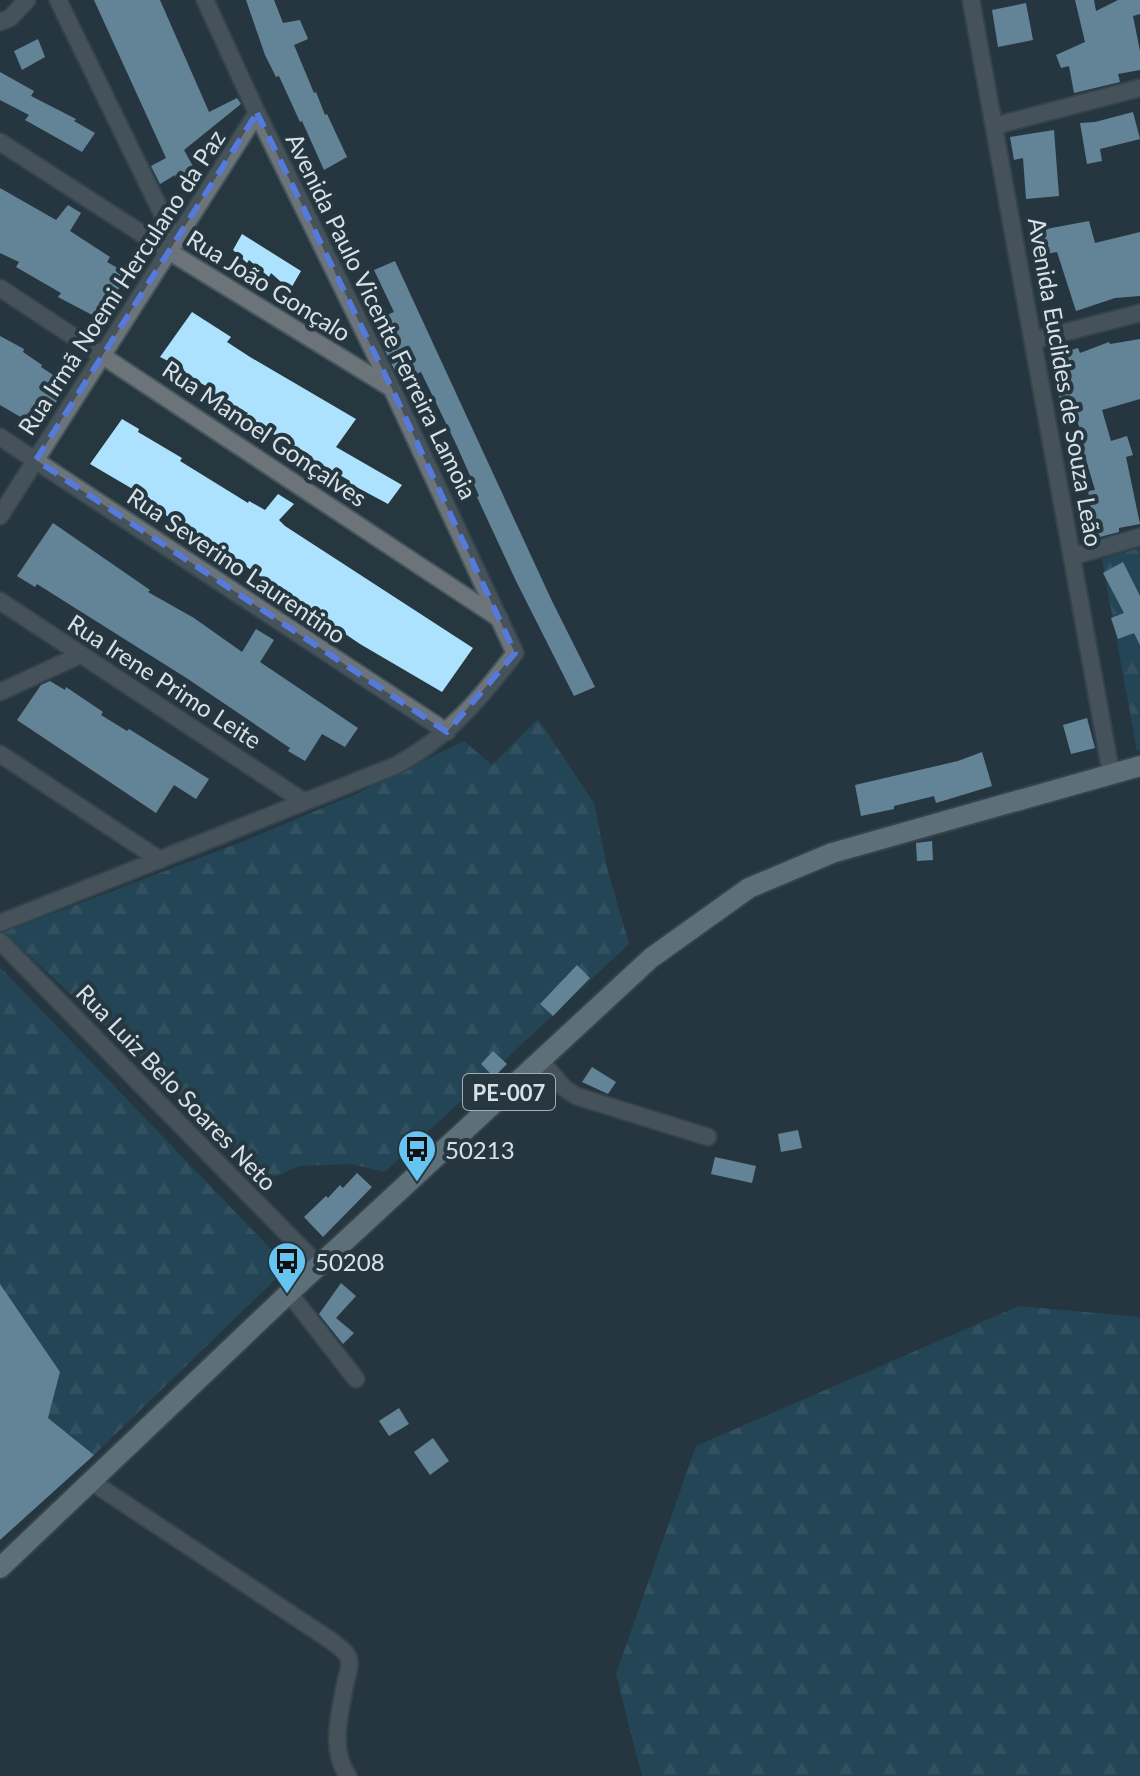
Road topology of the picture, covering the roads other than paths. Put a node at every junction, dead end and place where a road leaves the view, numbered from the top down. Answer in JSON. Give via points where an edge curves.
{"nodes":[{"id":1,"x":27,"y":0,"type":"edge"},
{"id":2,"x":58,"y":0,"type":"edge"},
{"id":3,"x":205,"y":0,"type":"edge"},
{"id":4,"x":971,"y":0,"type":"edge"},
{"id":5,"x":0,"y":22,"type":"edge"},
{"id":6,"x":1140,"y":88,"type":"edge"},
{"id":7,"x":257,"y":113,"type":"junction"},
{"id":8,"x":994,"y":126,"type":"junction"},
{"id":9,"x":0,"y":142,"type":"edge"},
{"id":10,"x":173,"y":247,"type":"junction"},
{"id":11,"x":0,"y":288,"type":"edge"},
{"id":12,"x":1140,"y":313,"type":"edge"},
{"id":13,"x":1035,"y":340,"type":"junction"},
{"id":14,"x":105,"y":356,"type":"junction"},
{"id":15,"x":392,"y":389,"type":"junction"},
{"id":16,"x":0,"y":437,"type":"edge"},
{"id":17,"x":36,"y":460,"type":"junction"},
{"id":18,"x":0,"y":516,"type":"edge"},
{"id":19,"x":1140,"y":537,"type":"edge"},
{"id":20,"x":1074,"y":556,"type":"junction"},
{"id":21,"x":0,"y":601,"type":"edge"},
{"id":22,"x":501,"y":620,"type":"junction"},
{"id":23,"x":80,"y":655,"type":"junction"},
{"id":24,"x":0,"y":692,"type":"edge"},
{"id":25,"x":447,"y":732,"type":"junction"},
{"id":26,"x":0,"y":754,"type":"edge"},
{"id":27,"x":1140,"y":766,"type":"edge"},
{"id":28,"x":1111,"y":773,"type":"junction"},
{"id":29,"x":303,"y":801,"type":"junction"},
{"id":30,"x":160,"y":860,"type":"junction"},
{"id":31,"x":0,"y":923,"type":"edge"},
{"id":32,"x":0,"y":941,"type":"edge"},
{"id":33,"x":542,"y":1062,"type":"junction"},
{"id":34,"x":708,"y":1137,"type":"dead end"},
{"id":35,"x":319,"y":1266,"type":"junction"},
{"id":36,"x":289,"y":1293,"type":"junction"},
{"id":37,"x":356,"y":1379,"type":"dead end"},
{"id":38,"x":92,"y":1482,"type":"junction"},
{"id":39,"x":0,"y":1568,"type":"edge"},
{"id":40,"x":348,"y":1776,"type":"edge"}],
"edges":[{"from":1,"to":5,"type":"street"},
{"from":2,"to":10,"type":"street"},
{"from":3,"to":7,"type":"street","name":"Avenida Paulo Vicente Ferreira Lamoia"},
{"from":4,"to":8,"type":"street","name":"Avenida Euclides de Souza Leão"},
{"from":6,"to":8,"type":"street"},
{"from":7,"to":10,"type":"street","name":"Rua Irmã Noemi Herculano da Paz"},
{"from":7,"to":15,"type":"street","name":"Avenida Paulo Vicente Ferreira Lamoia"},
{"from":8,"to":13,"type":"street","name":"Avenida Euclides de Souza Leão"},
{"from":9,"to":10,"type":"street","name":"Rua João Gonçalo"},
{"from":10,"to":14,"type":"street","name":"Rua Irmã Noemi Herculano da Paz"},
{"from":10,"to":15,"type":"street","name":"Rua João Gonçalo"},
{"from":11,"to":14,"type":"street","name":"Rua Manoel Gonçalves"},
{"from":12,"to":13,"type":"street"},
{"from":13,"to":20,"type":"street","name":"Avenida Euclides de Souza Leão"},
{"from":14,"to":17,"type":"street","name":"Rua Irmã Noemi Herculano da Paz"},
{"from":14,"to":22,"type":"street","name":"Rua Manoel Gonçalves"},
{"from":15,"to":22,"type":"street","name":"Avenida Paulo Vicente Ferreira Lamoia"},
{"from":16,"to":17,"type":"street","name":"Rua Severino Laurentino"},
{"from":17,"to":18,"type":"street","name":"Rua Irmã Noemi Herculano da Paz"},
{"from":17,"to":25,"type":"street","name":"Rua Severino Laurentino"},
{"from":19,"to":20,"type":"street"},
{"from":20,"to":28,"type":"street","name":"Avenida Euclides de Souza Leão"},
{"from":21,"to":23,"type":"street","name":"Rua Irene Primo Leite"},
{"from":22,"to":25,"type":"street","name":"Avenida Paulo Vicente Ferreira Lamoia","via":[[515,653]]},
{"from":23,"to":24,"type":"street"},
{"from":23,"to":29,"type":"street","name":"Rua Irene Primo Leite"},
{"from":25,"to":29,"type":"street","via":[[397,765]]},
{"from":26,"to":30,"type":"street"},
{"from":27,"to":28,"type":"main road","number":"PE-007"},
{"from":28,"to":33,"type":"main road","name":"PE-007","number":"PE-007","via":[[832,853],[749,888],[651,958]]},
{"from":29,"to":30,"type":"street"},
{"from":30,"to":31,"type":"street"},
{"from":32,"to":35,"type":"street","name":"Rua Luiz Belo Soares Neto"},
{"from":33,"to":34,"type":"street","via":[[576,1096]]},
{"from":33,"to":35,"type":"main road","name":"PE-007","number":"PE-007"},
{"from":35,"to":36,"type":"main road","name":"PE-007","number":"PE-007"},
{"from":36,"to":37,"type":"street"},
{"from":36,"to":38,"type":"main road","name":"PE-007","number":"PE-007"},
{"from":38,"to":39,"type":"main road","name":"PE-007","number":"PE-007"},
{"from":38,"to":40,"type":"street","via":[[345,1652],[349,1671],[337,1730]]}]}
